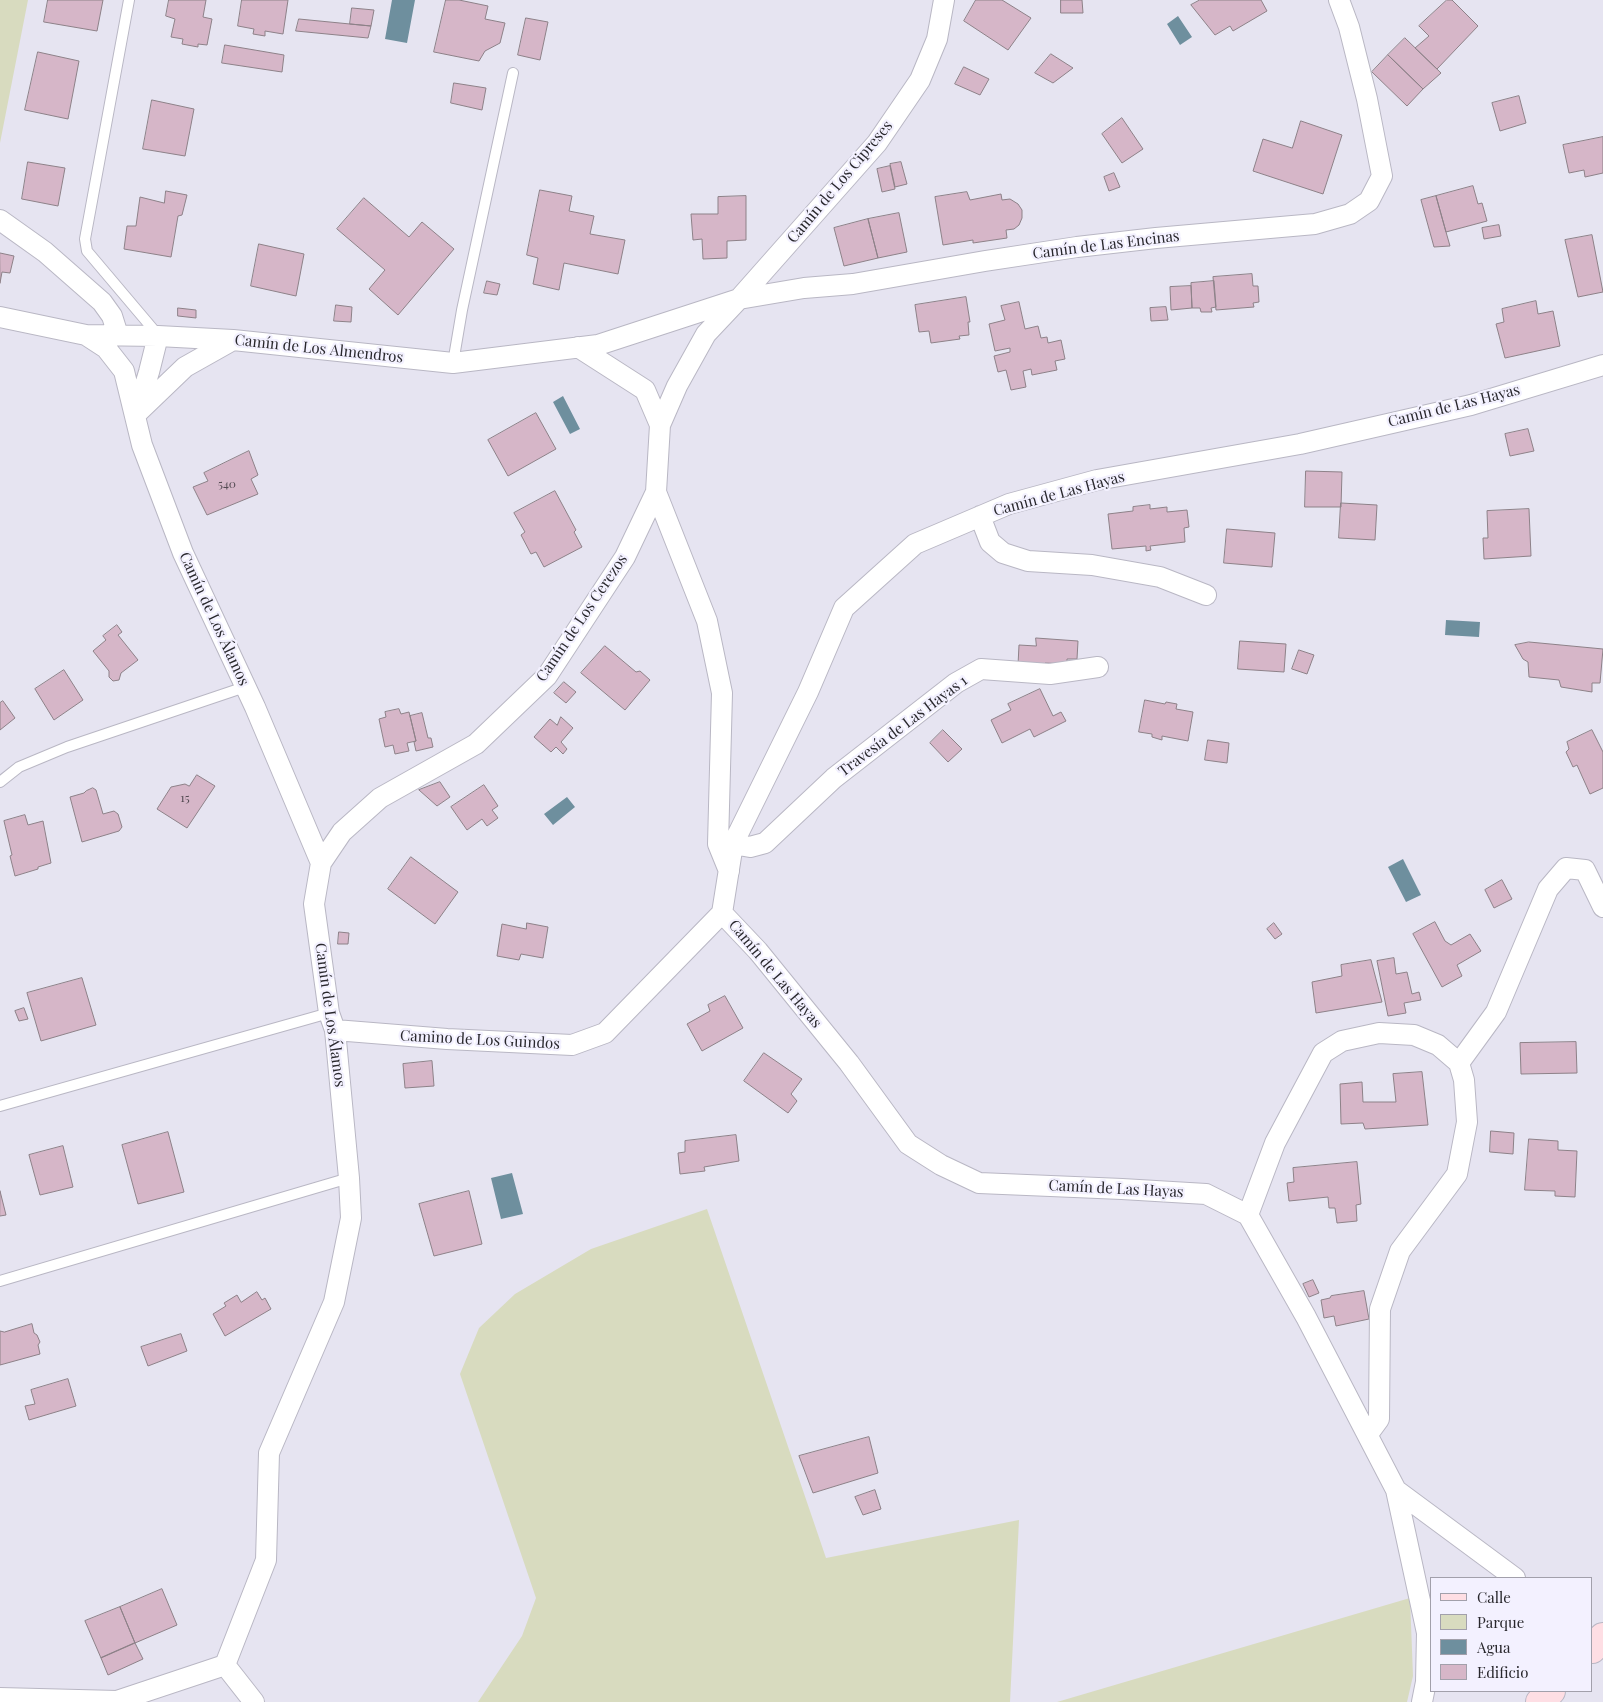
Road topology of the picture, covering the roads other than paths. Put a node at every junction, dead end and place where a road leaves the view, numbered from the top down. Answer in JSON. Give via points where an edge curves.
{"nodes":[{"id":1,"x":129,"y":0,"type":"edge"},
{"id":2,"x":944,"y":0,"type":"edge"},
{"id":3,"x":1338,"y":0,"type":"edge"},
{"id":4,"x":513,"y":72,"type":"dead end"},
{"id":5,"x":0,"y":220,"type":"edge"},
{"id":6,"x":740,"y":299,"type":"junction"},
{"id":7,"x":0,"y":318,"type":"edge"},
{"id":8,"x":636,"y":331,"type":"joint"},
{"id":9,"x":86,"y":335,"type":"junction"},
{"id":10,"x":118,"y":335,"type":"junction"},
{"id":11,"x":158,"y":336,"type":"junction"},
{"id":12,"x":233,"y":340,"type":"junction"},
{"id":13,"x":578,"y":347,"type":"junction"},
{"id":14,"x":453,"y":363,"type":"junction"},
{"id":15,"x":1603,"y":365,"type":"edge"},
{"id":16,"x":136,"y":414,"type":"junction"},
{"id":17,"x":660,"y":425,"type":"junction"},
{"id":18,"x":656,"y":492,"type":"junction"},
{"id":19,"x":980,"y":516,"type":"junction"},
{"id":20,"x":1206,"y":595,"type":"dead end"},
{"id":21,"x":1098,"y":667,"type":"dead end"},
{"id":22,"x":245,"y":687,"type":"junction"},
{"id":23,"x":0,"y":782,"type":"edge"},
{"id":24,"x":733,"y":844,"type":"junction"},
{"id":25,"x":321,"y":863,"type":"junction"},
{"id":26,"x":728,"y":870,"type":"junction"},
{"id":27,"x":1603,"y":907,"type":"edge"},
{"id":28,"x":722,"y":913,"type":"junction"},
{"id":29,"x":332,"y":1022,"type":"junction"},
{"id":30,"x":1459,"y":1064,"type":"junction"},
{"id":31,"x":0,"y":1106,"type":"edge"},
{"id":32,"x":349,"y":1178,"type":"junction"},
{"id":33,"x":1248,"y":1215,"type":"junction"},
{"id":34,"x":0,"y":1281,"type":"edge"},
{"id":35,"x":1368,"y":1434,"type":"junction"},
{"id":36,"x":1396,"y":1490,"type":"junction"},
{"id":37,"x":1514,"y":1577,"type":"edge"},
{"id":38,"x":225,"y":1664,"type":"junction"},
{"id":39,"x":1550,"y":1692,"type":"edge"},
{"id":40,"x":0,"y":1698,"type":"edge"},
{"id":41,"x":254,"y":1702,"type":"edge"},
{"id":42,"x":1422,"y":1702,"type":"edge"},
{"id":43,"x":1540,"y":1702,"type":"edge"}],
"edges":[{"from":1,"to":11,"type":"lane","via":[[85,239],[87,251]]},
{"from":2,"to":6,"type":"street","name":"Camín de Los Cipreses","via":[[937,39],[920,80],[877,143]]},
{"from":3,"to":6,"type":"street","name":"Camín de Las Encinas","via":[[1349,27],[1382,176],[1369,201],[1350,214],[1314,224],[1067,249]]},
{"from":4,"to":14,"type":"lane"},
{"from":5,"to":10,"type":"street","via":[[45,252],[102,302],[112,316]]},
{"from":6,"to":8,"type":"street","name":"Camín de Las Encinas"},
{"from":6,"to":17,"type":"street","name":"Camín de Los Cipreses","via":[[706,334]]},
{"from":7,"to":9,"type":"street","name":"Camín de Los Almendros"},
{"from":8,"to":13,"type":"street","name":"Camín de Los Almendros"},
{"from":9,"to":10,"type":"street","name":"Camín de Los Almendros"},
{"from":9,"to":16,"type":"street","via":[[106,348],[124,371]]},
{"from":10,"to":11,"type":"street","name":"Camín de Los Almendros"},
{"from":11,"to":12,"type":"street","name":"Camín de Los Almendros"},
{"from":11,"to":16,"type":"street","name":"Camín de Los Álamos"},
{"from":12,"to":14,"type":"street","name":"Camín de Los Almendros"},
{"from":12,"to":16,"type":"street","via":[[185,367]]},
{"from":13,"to":14,"type":"street","name":"Camín de Los Almendros"},
{"from":13,"to":17,"type":"street","via":[[645,390]]},
{"from":15,"to":19,"type":"street","name":"Camín de Las Hayas","via":[[1471,405],[1300,444],[1097,480],[1009,504]]},
{"from":16,"to":22,"type":"street","name":"Camín de Los Álamos","via":[[142,445],[183,553]]},
{"from":17,"to":18,"type":"street","name":"Camín de Los Cerezos"},
{"from":18,"to":25,"type":"street","name":"Camín de Los Cerezos","via":[[625,557],[547,676],[476,744],[380,798],[342,832]]},
{"from":18,"to":26,"type":"street","via":[[707,621],[722,693],[718,844]]},
{"from":19,"to":20,"type":"street","via":[[990,542],[1002,553],[1028,562],[1092,565],[1160,577]]},
{"from":19,"to":24,"type":"street","name":"Camín de Las Hayas","via":[[915,544],[844,608],[808,692]]},
{"from":21,"to":24,"type":"street","name":"Travesía de Las Hayas 1","via":[[1050,674],[982,669],[956,683],[834,778],[765,843],[750,847]]},
{"from":22,"to":23,"type":"lane","via":[[67,747],[19,767]]},
{"from":22,"to":25,"type":"street","name":"Camín de Los Álamos"},
{"from":24,"to":26,"type":"street","name":"Camín de Las Hayas"},
{"from":25,"to":29,"type":"street","name":"Camín de Los Álamos","via":[[314,904]]},
{"from":26,"to":28,"type":"street","name":"Camín de Las Hayas"},
{"from":27,"to":30,"type":"street","via":[[1585,870],[1566,868],[1548,889],[1496,1012]]},
{"from":28,"to":29,"type":"street","name":"Camino de Los Guindos","via":[[605,1033],[572,1045],[447,1039]]},
{"from":28,"to":33,"type":"street","name":"Camín de Las Hayas","via":[[758,951],[849,1063],[908,1144],[941,1165],[979,1183],[1206,1194]]},
{"from":29,"to":31,"type":"lane"},
{"from":29,"to":32,"type":"street","name":"Camín de Los Álamos"},
{"from":30,"to":33,"type":"street","via":[[1438,1045],[1414,1035],[1379,1033],[1342,1041],[1323,1053],[1275,1143]]},
{"from":30,"to":35,"type":"street","via":[[1464,1080],[1467,1122],[1457,1174],[1400,1251],[1380,1310],[1379,1419]]},
{"from":32,"to":34,"type":"lane"},
{"from":32,"to":38,"type":"street","name":"Camín de Los Álamos","via":[[352,1218],[334,1302],[268,1454],[266,1560]]},
{"from":33,"to":35,"type":"street"},
{"from":35,"to":36,"type":"street"},
{"from":36,"to":37,"type":"street"},
{"from":36,"to":42,"type":"street","via":[[1427,1633],[1426,1682]]},
{"from":38,"to":40,"type":"street","via":[[117,1701]]},
{"from":38,"to":41,"type":"street"},
{"from":39,"to":43,"type":"street"}]}
